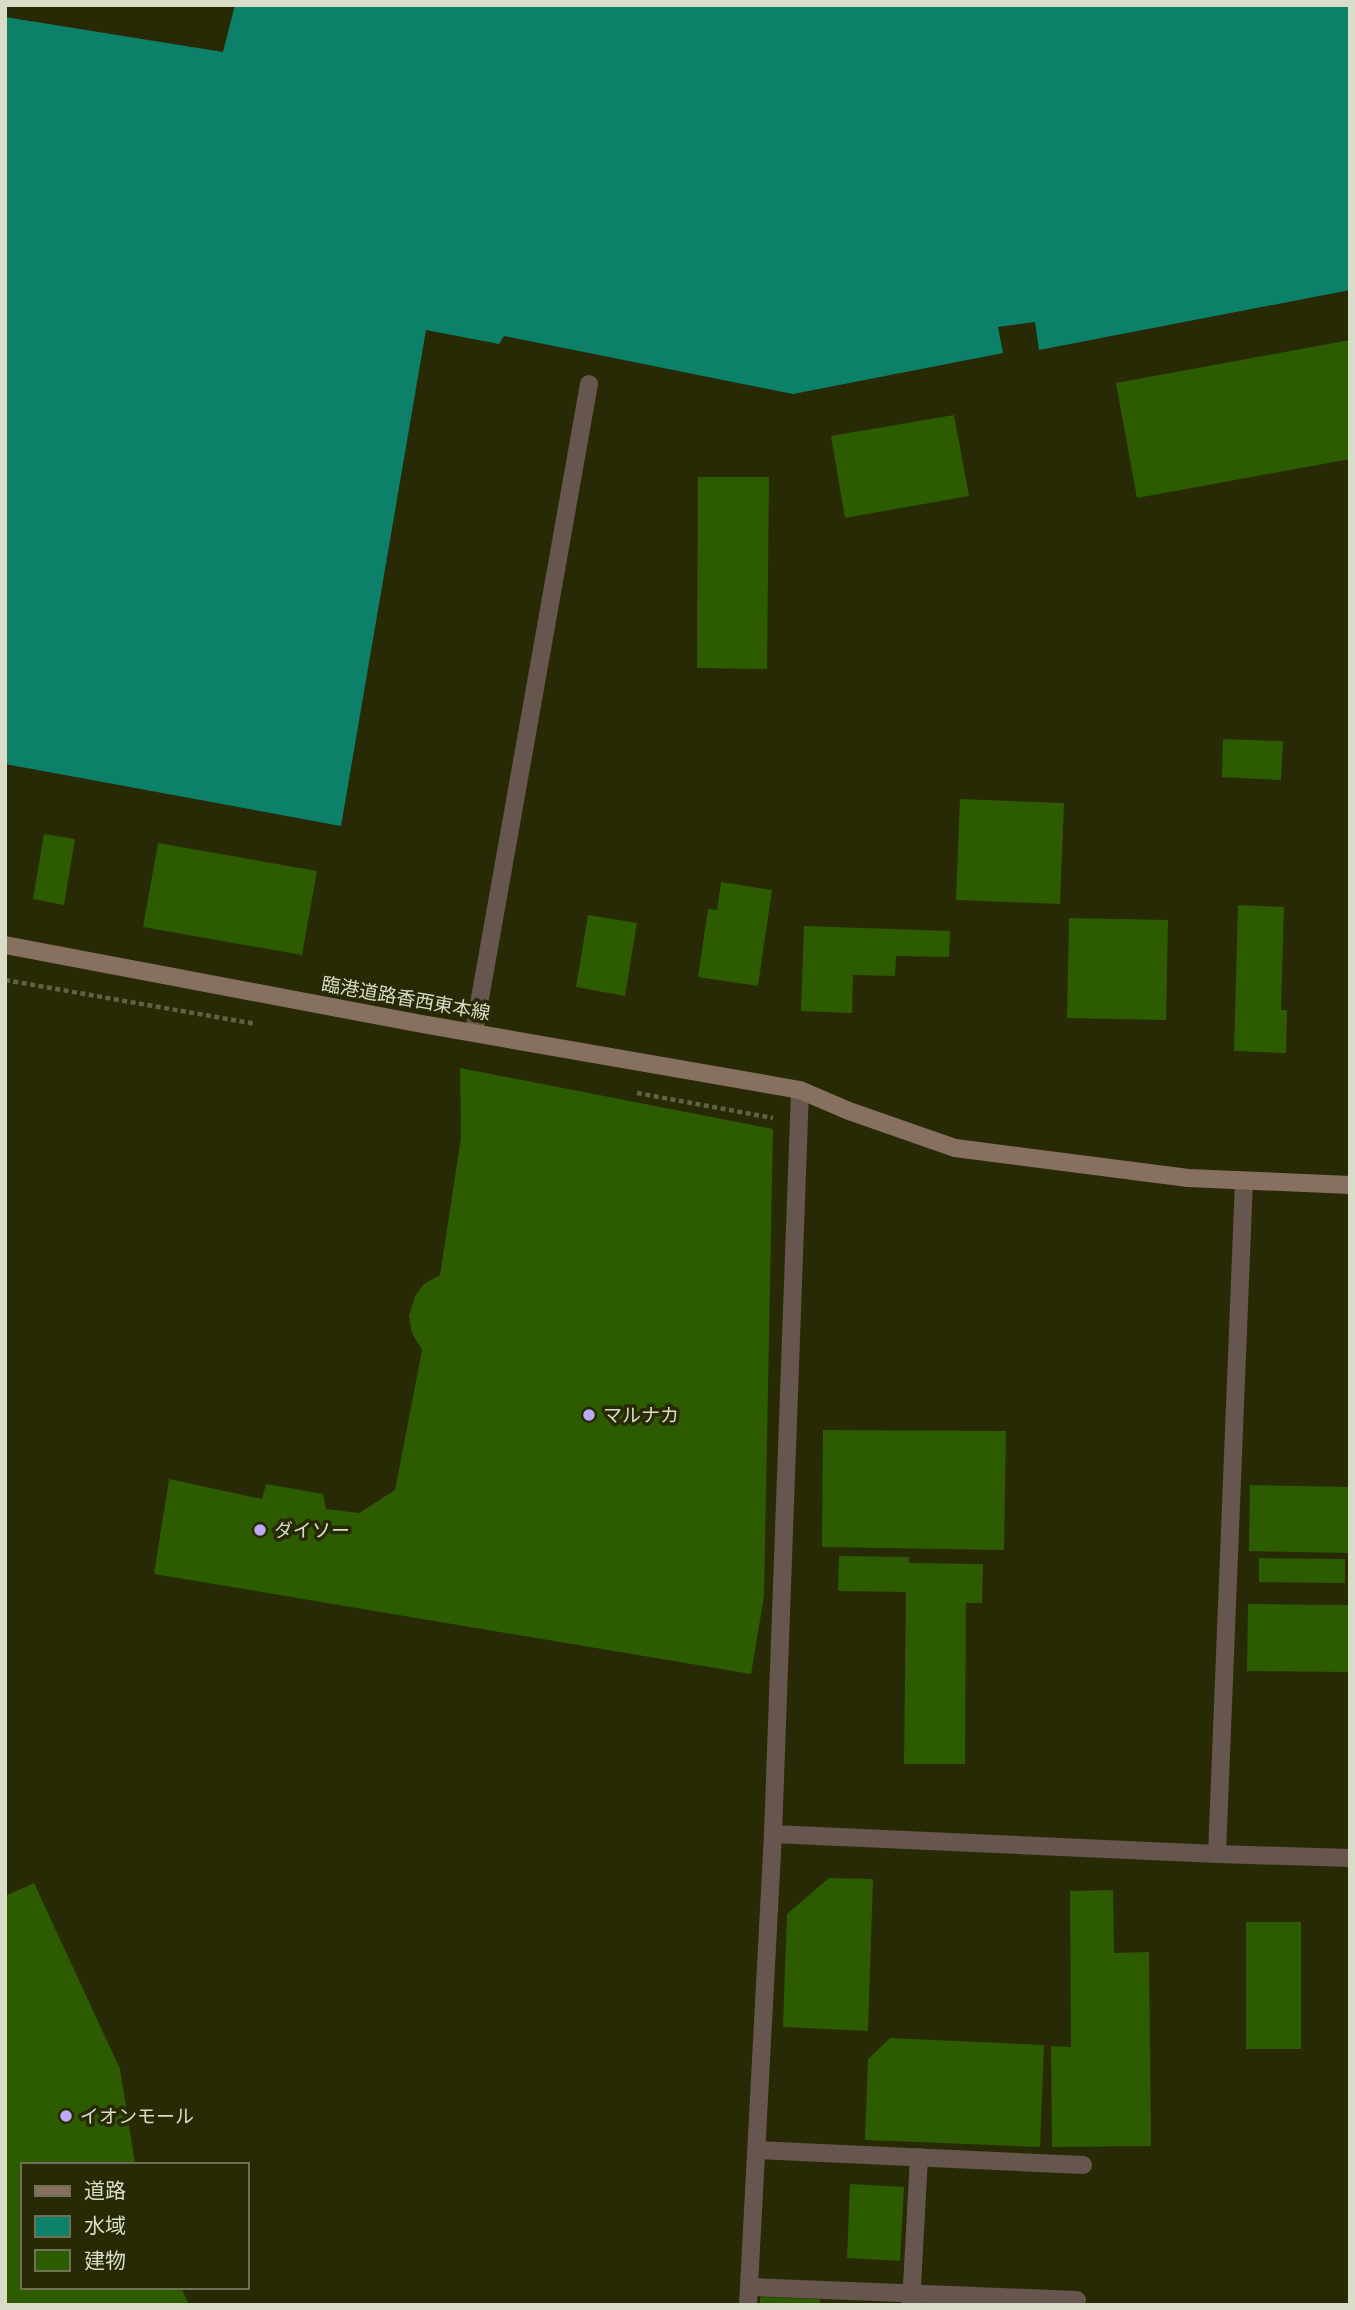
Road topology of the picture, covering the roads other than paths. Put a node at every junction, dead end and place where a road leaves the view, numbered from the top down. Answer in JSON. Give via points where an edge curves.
{"nodes":[{"id":1,"x":589,"y":384,"type":"dead end"},
{"id":2,"x":5,"y":945,"type":"edge"},
{"id":3,"x":474,"y":1032,"type":"junction"},
{"id":4,"x":800,"y":1090,"type":"junction"},
{"id":5,"x":1244,"y":1181,"type":"junction"},
{"id":6,"x":1350,"y":1185,"type":"edge"},
{"id":7,"x":773,"y":1834,"type":"junction"},
{"id":8,"x":1216,"y":1854,"type":"junction"},
{"id":9,"x":1350,"y":1858,"type":"edge"},
{"id":10,"x":757,"y":2150,"type":"junction"},
{"id":11,"x":919,"y":2157,"type":"junction"},
{"id":12,"x":1083,"y":2165,"type":"dead end"},
{"id":13,"x":749,"y":2296,"type":"edge"},
{"id":14,"x":853,"y":2298,"type":"edge"},
{"id":15,"x":911,"y":2300,"type":"edge"},
{"id":16,"x":967,"y":2301,"type":"edge"},
{"id":17,"x":1077,"y":2301,"type":"dead end"},
{"id":18,"x":1025,"y":2302,"type":"edge"}],
"edges":[{"from":1,"to":3,"type":"street"},
{"from":2,"to":3,"type":"street","name":"臨港道路香西東本線"},
{"from":3,"to":4,"type":"street","name":"臨港道路香西東本線"},
{"from":4,"to":5,"type":"street","name":"臨港道路香西東本線","via":[[956,1149]]},
{"from":4,"to":7,"type":"street"},
{"from":5,"to":6,"type":"street","name":"臨港道路香西東本線"},
{"from":5,"to":8,"type":"street"},
{"from":7,"to":8,"type":"street"},
{"from":7,"to":10,"type":"street"},
{"from":8,"to":9,"type":"street"},
{"from":10,"to":11,"type":"street"},
{"from":10,"to":13,"type":"street"},
{"from":11,"to":12,"type":"street"},
{"from":11,"to":15,"type":"street"},
{"from":13,"to":14,"type":"street"},
{"from":14,"to":15,"type":"street"},
{"from":15,"to":16,"type":"street"},
{"from":16,"to":18,"type":"street"},
{"from":17,"to":18,"type":"street"}]}
